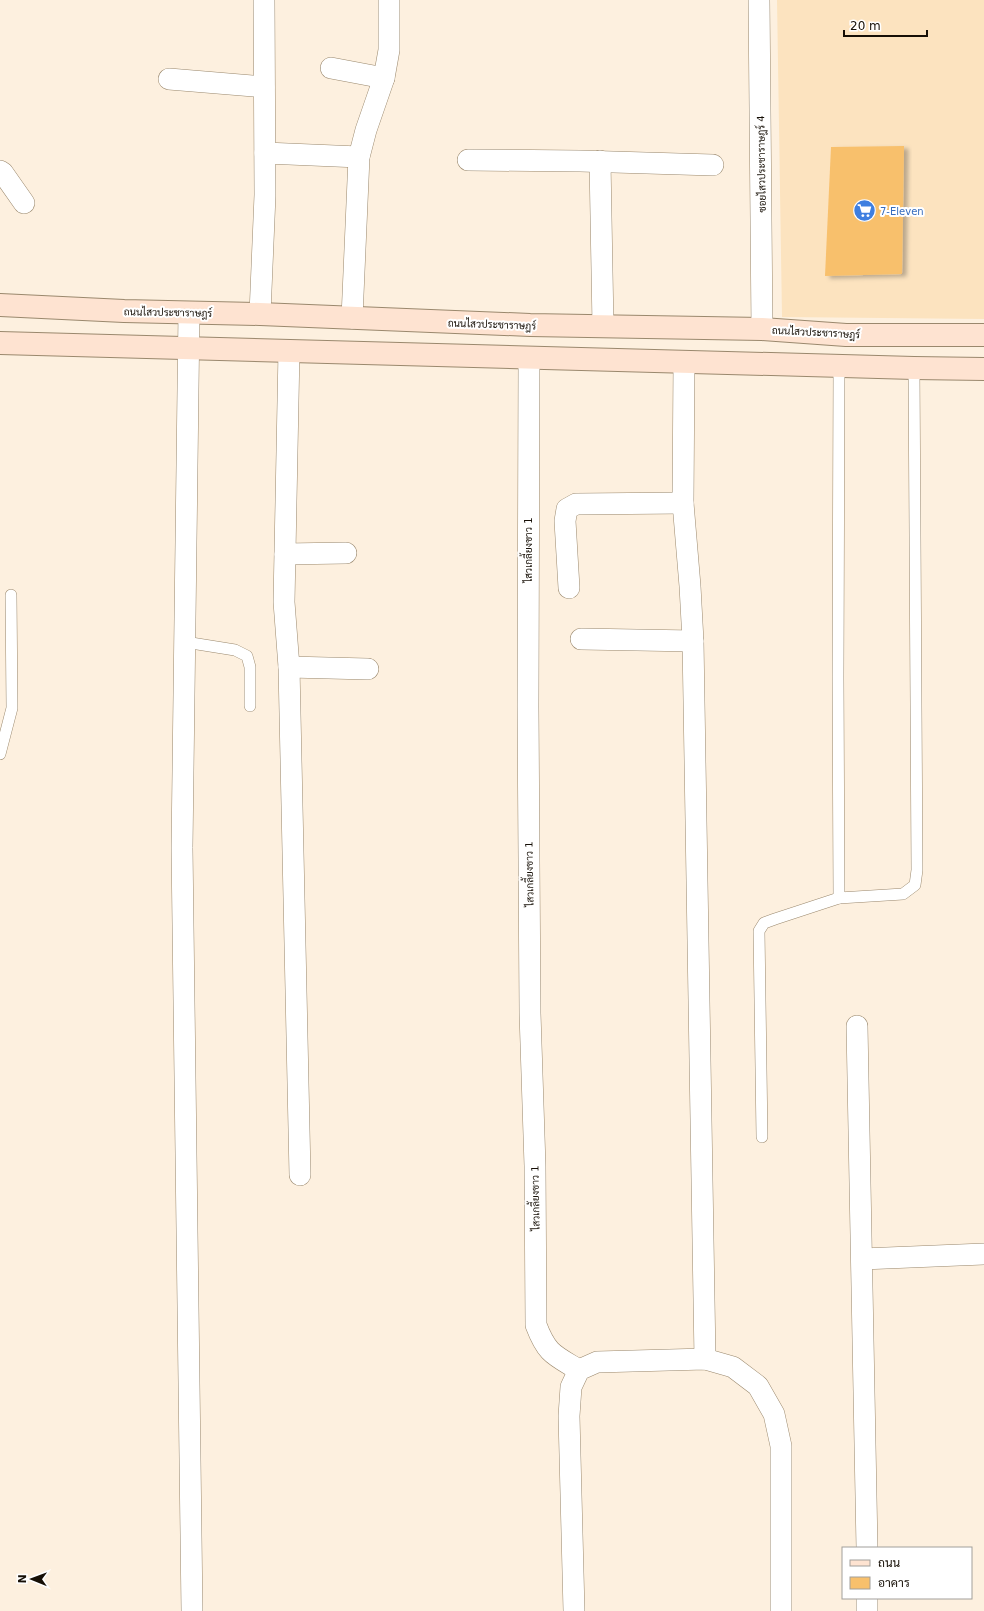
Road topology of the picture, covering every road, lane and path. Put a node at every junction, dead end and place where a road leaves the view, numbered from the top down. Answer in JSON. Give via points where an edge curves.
{"nodes":[{"id":1,"x":264,"y":0,"type":"edge"},
{"id":2,"x":389,"y":0,"type":"edge"},
{"id":3,"x":759,"y":0,"type":"edge"},
{"id":4,"x":331,"y":68,"type":"dead end"},
{"id":5,"x":384,"y":78,"type":"junction"},
{"id":6,"x":169,"y":79,"type":"dead end"},
{"id":7,"x":264,"y":87,"type":"junction"},
{"id":8,"x":265,"y":153,"type":"junction"},
{"id":9,"x":359,"y":156,"type":"junction"},
{"id":10,"x":468,"y":160,"type":"dead end"},
{"id":11,"x":600,"y":161,"type":"junction"},
{"id":12,"x":713,"y":164,"type":"dead end"},
{"id":13,"x":0,"y":171,"type":"edge"},
{"id":14,"x":24,"y":203,"type":"dead end"},
{"id":15,"x":0,"y":305,"type":"edge"},
{"id":16,"x":189,"y":313,"type":"junction"},
{"id":17,"x":260,"y":314,"type":"junction"},
{"id":18,"x":352,"y":318,"type":"junction"},
{"id":19,"x":603,"y":326,"type":"junction"},
{"id":20,"x":762,"y":329,"type":"junction"},
{"id":21,"x":984,"y":335,"type":"edge"},
{"id":22,"x":0,"y":343,"type":"edge"},
{"id":23,"x":188,"y":348,"type":"junction"},
{"id":24,"x":289,"y":351,"type":"junction"},
{"id":25,"x":529,"y":358,"type":"junction"},
{"id":26,"x":684,"y":362,"type":"junction"},
{"id":27,"x":839,"y":366,"type":"junction"},
{"id":28,"x":914,"y":368,"type":"junction"},
{"id":29,"x":984,"y":369,"type":"edge"},
{"id":30,"x":683,"y":503,"type":"junction"},
{"id":31,"x":346,"y":553,"type":"dead end"},
{"id":32,"x":285,"y":554,"type":"junction"},
{"id":33,"x":569,"y":588,"type":"dead end"},
{"id":34,"x":11,"y":595,"type":"dead end"},
{"id":35,"x":581,"y":640,"type":"dead end"},
{"id":36,"x":693,"y":640,"type":"junction"},
{"id":37,"x":185,"y":642,"type":"junction"},
{"id":38,"x":289,"y":667,"type":"junction"},
{"id":39,"x":368,"y":669,"type":"dead end"},
{"id":40,"x":250,"y":706,"type":"dead end"},
{"id":41,"x":0,"y":754,"type":"edge"},
{"id":42,"x":839,"y":898,"type":"junction"},
{"id":43,"x":857,"y":1026,"type":"dead end"},
{"id":44,"x":762,"y":1137,"type":"dead end"},
{"id":45,"x":300,"y":1175,"type":"dead end"},
{"id":46,"x":984,"y":1254,"type":"edge"},
{"id":47,"x":862,"y":1260,"type":"junction"},
{"id":48,"x":705,"y":1359,"type":"junction"},
{"id":49,"x":579,"y":1370,"type":"junction"},
{"id":50,"x":867,"y":1547,"type":"edge"},
{"id":51,"x":867,"y":1599,"type":"edge"},
{"id":52,"x":192,"y":1611,"type":"edge"},
{"id":53,"x":574,"y":1611,"type":"edge"},
{"id":54,"x":780,"y":1611,"type":"edge"},
{"id":55,"x":867,"y":1611,"type":"edge"}],
"edges":[{"from":1,"to":7,"type":"street"},
{"from":2,"to":5,"type":"street","via":[[389,50]]},
{"from":3,"to":20,"type":"street","name":"ซอยไสวประชาราษฎร์ 4"},
{"from":4,"to":5,"type":"street"},
{"from":5,"to":9,"type":"street"},
{"from":6,"to":7,"type":"street"},
{"from":7,"to":8,"type":"street"},
{"from":8,"to":9,"type":"street"},
{"from":8,"to":17,"type":"street"},
{"from":9,"to":18,"type":"street"},
{"from":10,"to":11,"type":"street"},
{"from":11,"to":12,"type":"street"},
{"from":11,"to":19,"type":"street"},
{"from":13,"to":14,"type":"street"},
{"from":15,"to":16,"type":"main road","name":"ถนนไสวประชาราษฎร์"},
{"from":16,"to":17,"type":"main road","name":"ถนนไสวประชาราษฎร์"},
{"from":16,"to":23,"type":"street"},
{"from":17,"to":18,"type":"main road","name":"ถนนไสวประชาราษฎร์"},
{"from":18,"to":19,"type":"main road","name":"ถนนไสวประชาราษฎร์","via":[[530,326]]},
{"from":19,"to":20,"type":"main road","name":"ถนนไสวประชาราษฎร์"},
{"from":20,"to":21,"type":"main road","name":"ถนนไสวประชาราษฎร์","via":[[846,334]]},
{"from":22,"to":23,"type":"main road"},
{"from":23,"to":24,"type":"main road"},
{"from":23,"to":37,"type":"street"},
{"from":24,"to":25,"type":"main road"},
{"from":24,"to":32,"type":"street"},
{"from":25,"to":26,"type":"main road"},
{"from":25,"to":49,"type":"street","name":"ไสวเกลี้ยงขาว 1","via":[[530,1013],[535,1166],[536,1325],[543,1342],[552,1354]]},
{"from":26,"to":27,"type":"main road"},
{"from":26,"to":30,"type":"street"},
{"from":27,"to":28,"type":"main road"},
{"from":27,"to":42,"type":"lane"},
{"from":28,"to":29,"type":"main road"},
{"from":28,"to":42,"type":"lane","via":[[917,862],[915,885],[903,894]]},
{"from":30,"to":33,"type":"street","via":[[576,504],[567,509],[565,521]]},
{"from":30,"to":36,"type":"street"},
{"from":31,"to":32,"type":"street"},
{"from":32,"to":38,"type":"street","via":[[284,602]]},
{"from":34,"to":41,"type":"lane","via":[[12,708]]},
{"from":35,"to":36,"type":"street"},
{"from":36,"to":48,"type":"street"},
{"from":37,"to":40,"type":"lane","via":[[235,650],[247,656],[250,667]]},
{"from":37,"to":52,"type":"street","via":[[182,848]]},
{"from":38,"to":39,"type":"street"},
{"from":38,"to":45,"type":"street"},
{"from":42,"to":44,"type":"lane","via":[[775,918],[764,923],[759,931]]},
{"from":43,"to":47,"type":"street"},
{"from":46,"to":47,"type":"street"},
{"from":47,"to":50,"type":"street"},
{"from":48,"to":49,"type":"street","via":[[597,1362]]},
{"from":48,"to":54,"type":"street","via":[[733,1366],[758,1386],[774,1414],[781,1446]]},
{"from":49,"to":53,"type":"street","via":[[572,1387],[569,1416]]},
{"from":51,"to":55,"type":"street"}]}
